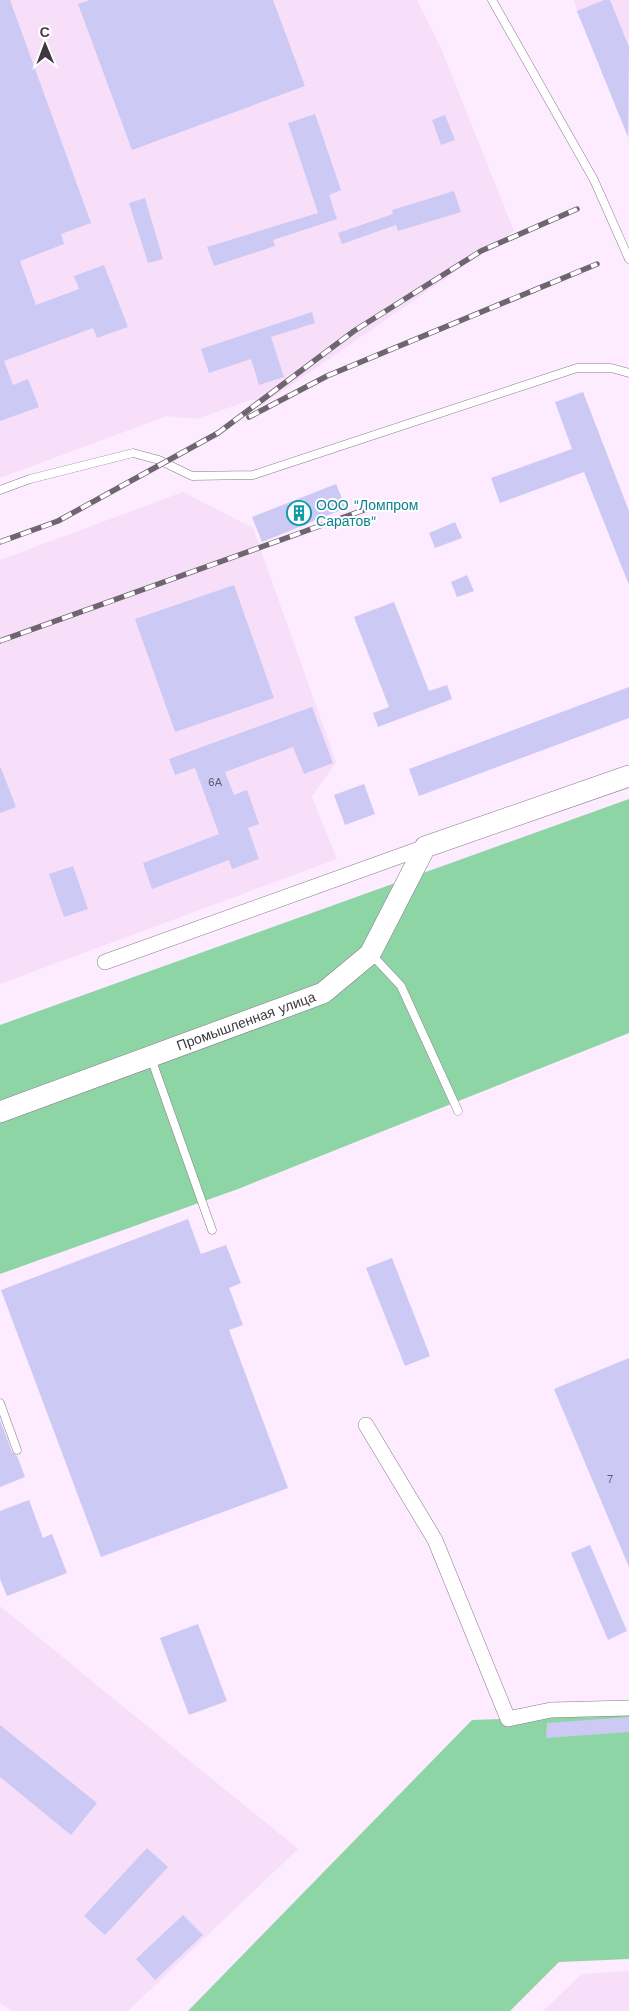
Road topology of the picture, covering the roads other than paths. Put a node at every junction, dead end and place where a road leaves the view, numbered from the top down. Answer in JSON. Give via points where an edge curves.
{"nodes":[{"id":1,"x":492,"y":0,"type":"edge"},
{"id":2,"x":629,"y":259,"type":"edge"},
{"id":3,"x":629,"y":373,"type":"edge"},
{"id":4,"x":0,"y":490,"type":"edge"},
{"id":5,"x":629,"y":777,"type":"edge"},
{"id":6,"x":425,"y":847,"type":"junction"},
{"id":7,"x":370,"y":954,"type":"junction"},
{"id":8,"x":105,"y":962,"type":"dead end"},
{"id":9,"x":150,"y":1056,"type":"junction"},
{"id":10,"x":458,"y":1111,"type":"dead end"},
{"id":11,"x":0,"y":1112,"type":"edge"},
{"id":12,"x":212,"y":1230,"type":"dead end"},
{"id":13,"x":0,"y":1403,"type":"edge"},
{"id":14,"x":366,"y":1425,"type":"dead end"},
{"id":15,"x":17,"y":1450,"type":"dead end"},
{"id":16,"x":629,"y":1708,"type":"edge"}],
"edges":[{"from":1,"to":2,"type":"lane","via":[[594,180]]},
{"from":3,"to":4,"type":"lane","via":[[611,368],[577,368],[253,475],[192,476],[159,460],[133,453],[30,478]]},
{"from":5,"to":6,"type":"street"},
{"from":6,"to":7,"type":"street","name":"Промышленная улица"},
{"from":6,"to":8,"type":"street"},
{"from":7,"to":9,"type":"street","name":"Промышленная улица","via":[[323,993]]},
{"from":7,"to":10,"type":"lane","via":[[401,986]]},
{"from":9,"to":11,"type":"street","name":"Промышленная улица"},
{"from":9,"to":12,"type":"lane"},
{"from":13,"to":15,"type":"lane"},
{"from":14,"to":16,"type":"street","via":[[435,1540],[508,1719],[551,1710]]}]}
